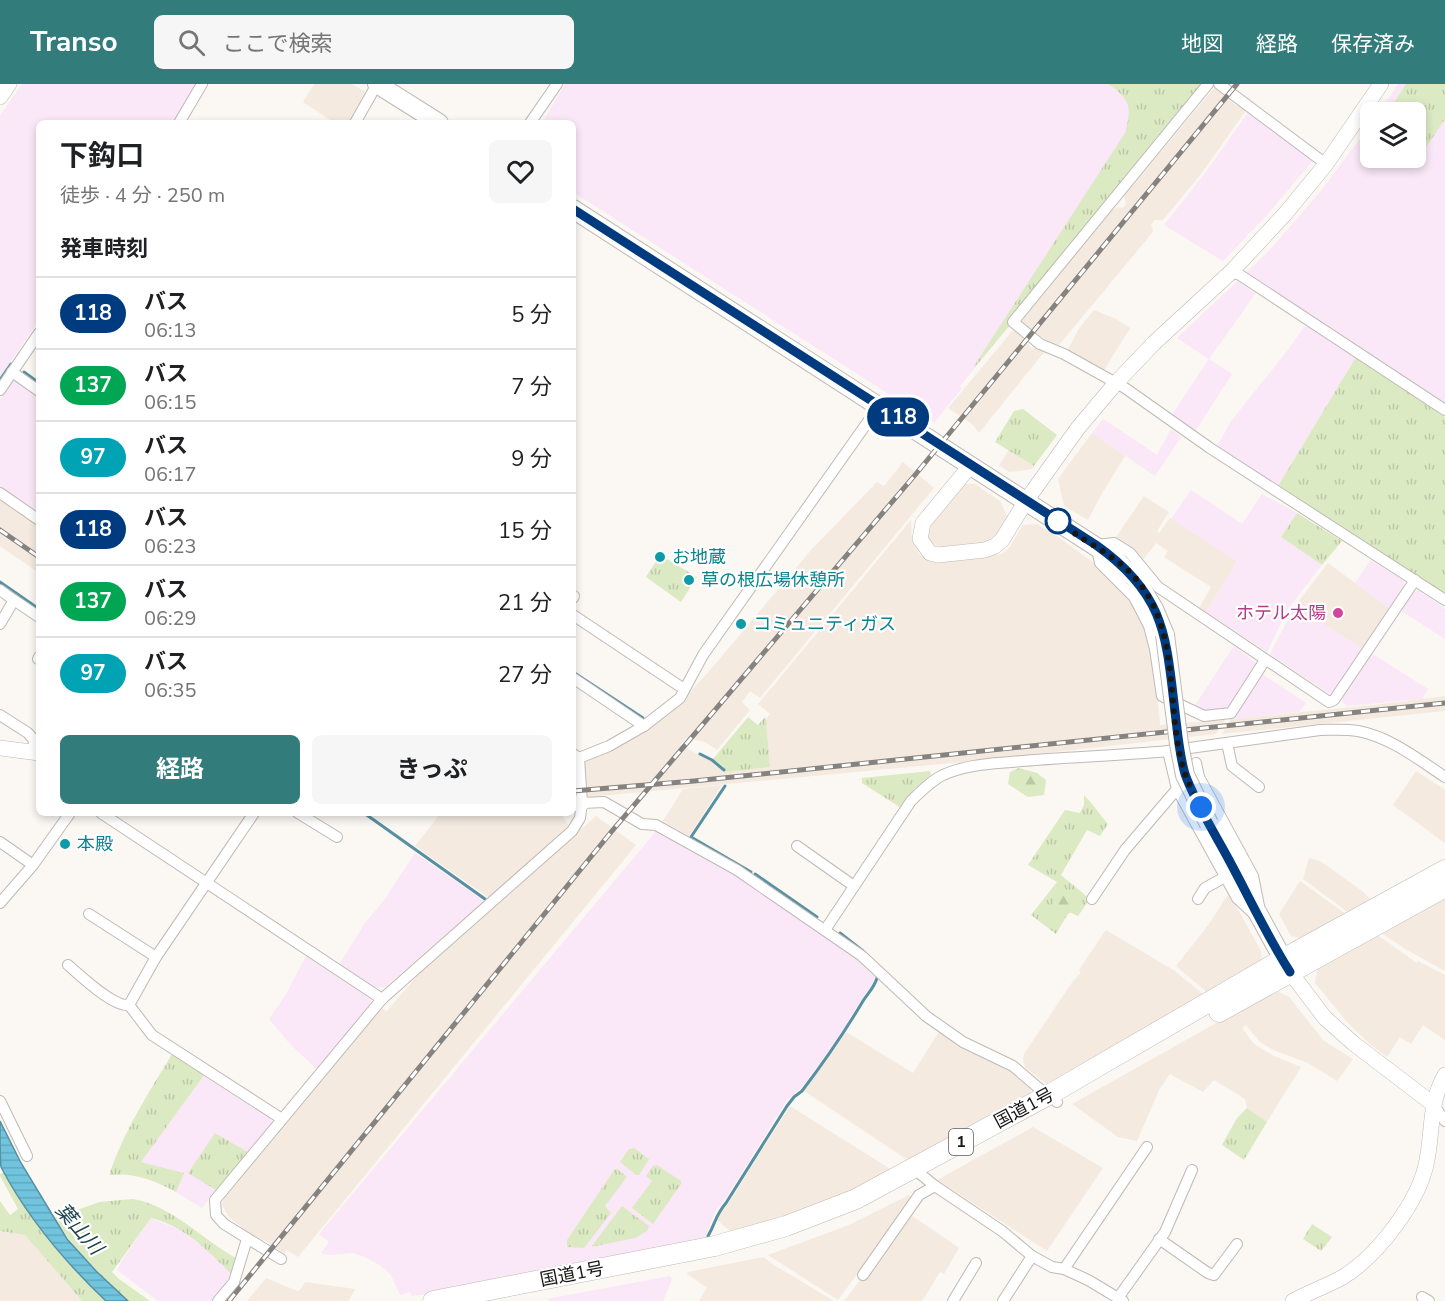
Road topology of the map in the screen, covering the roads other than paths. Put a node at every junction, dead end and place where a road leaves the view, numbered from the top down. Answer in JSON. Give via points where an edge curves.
{"nodes":[{"id":1,"x":9,"y":84,"type":"edge"},
{"id":2,"x":202,"y":84,"type":"edge"},
{"id":3,"x":377,"y":84,"type":"edge"},
{"id":4,"x":557,"y":84,"type":"edge"},
{"id":5,"x":1208,"y":84,"type":"edge"},
{"id":6,"x":1219,"y":84,"type":"edge"},
{"id":7,"x":1382,"y":84,"type":"edge"},
{"id":8,"x":0,"y":98,"type":"edge"},
{"id":9,"x":181,"y":120,"type":"edge"},
{"id":10,"x":357,"y":120,"type":"edge"},
{"id":11,"x":434,"y":120,"type":"edge"},
{"id":12,"x":532,"y":120,"type":"edge"},
{"id":13,"x":1326,"y":164,"type":"junction"},
{"id":14,"x":576,"y":211,"type":"edge"},
{"id":15,"x":1231,"y":272,"type":"junction"},
{"id":16,"x":36,"y":337,"type":"edge"},
{"id":17,"x":12,"y":372,"type":"junction"},
{"id":18,"x":1115,"y":384,"type":"junction"},
{"id":19,"x":36,"y":389,"type":"edge"},
{"id":20,"x":0,"y":390,"type":"edge"},
{"id":21,"x":879,"y":406,"type":"junction"},
{"id":22,"x":1445,"y":410,"type":"edge"},
{"id":23,"x":971,"y":465,"type":"junction"},
{"id":24,"x":0,"y":493,"type":"edge"},
{"id":25,"x":1026,"y":501,"type":"junction"},
{"id":26,"x":36,"y":518,"type":"edge"},
{"id":27,"x":1096,"y":545,"type":"junction"},
{"id":28,"x":1415,"y":580,"type":"junction"},
{"id":29,"x":0,"y":590,"type":"edge"},
{"id":30,"x":14,"y":600,"type":"junction"},
{"id":31,"x":1445,"y":600,"type":"edge"},
{"id":32,"x":36,"y":615,"type":"edge"},
{"id":33,"x":576,"y":617,"type":"edge"},
{"id":34,"x":0,"y":624,"type":"edge"},
{"id":35,"x":1265,"y":660,"type":"junction"},
{"id":36,"x":576,"y":680,"type":"edge"},
{"id":37,"x":684,"y":689,"type":"junction"},
{"id":38,"x":0,"y":715,"type":"edge"},
{"id":39,"x":644,"y":726,"type":"junction"},
{"id":40,"x":1227,"y":743,"type":"junction"},
{"id":41,"x":0,"y":748,"type":"edge"},
{"id":42,"x":1168,"y":751,"type":"junction"},
{"id":43,"x":36,"y":752,"type":"edge"},
{"id":44,"x":576,"y":756,"type":"edge"},
{"id":45,"x":1196,"y":763,"type":"dead end"},
{"id":46,"x":1199,"y":777,"type":"junction"},
{"id":47,"x":1445,"y":777,"type":"edge"},
{"id":48,"x":1253,"y":786,"type":"dead end"},
{"id":49,"x":1177,"y":789,"type":"junction"},
{"id":50,"x":578,"y":804,"type":"edge"},
{"id":51,"x":68,"y":816,"type":"edge"},
{"id":52,"x":105,"y":816,"type":"edge"},
{"id":53,"x":252,"y":816,"type":"edge"},
{"id":54,"x":303,"y":816,"type":"edge"},
{"id":55,"x":337,"y":837,"type":"dead end"},
{"id":56,"x":0,"y":842,"type":"edge"},
{"id":57,"x":797,"y":846,"type":"dead end"},
{"id":58,"x":33,"y":865,"type":"junction"},
{"id":59,"x":1445,"y":870,"type":"edge"},
{"id":60,"x":1225,"y":877,"type":"junction"},
{"id":61,"x":207,"y":883,"type":"junction"},
{"id":62,"x":854,"y":886,"type":"junction"},
{"id":63,"x":1445,"y":886,"type":"edge"},
{"id":64,"x":1092,"y":899,"type":"dead end"},
{"id":65,"x":1198,"y":899,"type":"dead end"},
{"id":66,"x":0,"y":903,"type":"edge"},
{"id":67,"x":89,"y":914,"type":"dead end"},
{"id":68,"x":1260,"y":919,"type":"junction"},
{"id":69,"x":825,"y":930,"type":"junction"},
{"id":70,"x":156,"y":957,"type":"junction"},
{"id":71,"x":68,"y":965,"type":"dead end"},
{"id":72,"x":1287,"y":966,"type":"junction"},
{"id":73,"x":382,"y":999,"type":"junction"},
{"id":74,"x":129,"y":1005,"type":"junction"},
{"id":75,"x":1445,"y":1075,"type":"edge"},
{"id":76,"x":1055,"y":1097,"type":"junction"},
{"id":77,"x":0,"y":1101,"type":"edge"},
{"id":78,"x":1439,"y":1108,"type":"edge"},
{"id":79,"x":282,"y":1119,"type":"junction"},
{"id":80,"x":1445,"y":1121,"type":"edge"},
{"id":81,"x":1147,"y":1147,"type":"dead end"},
{"id":82,"x":27,"y":1156,"type":"dead end"},
{"id":83,"x":1192,"y":1170,"type":"dead end"},
{"id":84,"x":924,"y":1176,"type":"junction"},
{"id":85,"x":1159,"y":1239,"type":"junction"},
{"id":86,"x":245,"y":1244,"type":"junction"},
{"id":87,"x":1236,"y":1244,"type":"dead end"},
{"id":88,"x":1032,"y":1256,"type":"junction"},
{"id":89,"x":281,"y":1259,"type":"dead end"},
{"id":90,"x":976,"y":1263,"type":"dead end"},
{"id":91,"x":1064,"y":1269,"type":"junction"},
{"id":92,"x":863,"y":1275,"type":"dead end"},
{"id":93,"x":1120,"y":1299,"type":"edge"},
{"id":94,"x":218,"y":1301,"type":"edge"},
{"id":95,"x":433,"y":1301,"type":"edge"},
{"id":96,"x":494,"y":1301,"type":"edge"},
{"id":97,"x":954,"y":1301,"type":"edge"},
{"id":98,"x":1003,"y":1301,"type":"edge"},
{"id":99,"x":1293,"y":1301,"type":"edge"}],
"edges":[{"from":1,"to":8,"type":"street"},
{"from":2,"to":9,"type":"street"},
{"from":3,"to":10,"type":"street"},
{"from":3,"to":11,"type":"main road"},
{"from":4,"to":12,"type":"street"},
{"from":5,"to":18,"type":"street","via":[[1013,322],[1040,344]]},
{"from":6,"to":13,"type":"street"},
{"from":7,"to":13,"type":"street"},
{"from":13,"to":15,"type":"street"},
{"from":14,"to":21,"type":"main road"},
{"from":15,"to":18,"type":"street"},
{"from":15,"to":22,"type":"street"},
{"from":16,"to":17,"type":"street"},
{"from":17,"to":19,"type":"street"},
{"from":17,"to":20,"type":"street"},
{"from":18,"to":25,"type":"street"},
{"from":18,"to":28,"type":"street"},
{"from":21,"to":23,"type":"main road"},
{"from":21,"to":37,"type":"street","via":[[703,655]]},
{"from":23,"to":25,"type":"main road"},
{"from":23,"to":25,"type":"street","via":[[923,523],[920,539],[930,553],[995,546]]},
{"from":24,"to":26,"type":"street"},
{"from":25,"to":27,"type":"main road"},
{"from":27,"to":35,"type":"street","via":[[1114,543],[1130,553],[1158,587]]},
{"from":27,"to":35,"type":"street","via":[[1100,563],[1134,597],[1149,626],[1162,696],[1204,716],[1231,713]]},
{"from":27,"to":68,"type":"main road","bridge":true,"via":[[1137,580],[1154,609],[1165,635],[1185,775]]},
{"from":28,"to":31,"type":"street"},
{"from":28,"to":35,"type":"street","via":[[1334,700],[1329,702]]},
{"from":29,"to":30,"type":"street"},
{"from":30,"to":32,"type":"street"},
{"from":30,"to":34,"type":"street"},
{"from":33,"to":37,"type":"street"},
{"from":36,"to":39,"type":"street"},
{"from":37,"to":39,"type":"street","via":[[680,698]]},
{"from":38,"to":43,"type":"street","via":[[28,733]]},
{"from":39,"to":44,"type":"street","via":[[609,746]]},
{"from":40,"to":42,"type":"street"},
{"from":40,"to":47,"type":"street","via":[[1320,730],[1359,731],[1400,748]]},
{"from":40,"to":48,"type":"street","via":[[1232,766]]},
{"from":41,"to":43,"type":"street"},
{"from":42,"to":49,"type":"street"},
{"from":42,"to":62,"type":"street","via":[[978,765],[942,776],[911,801]]},
{"from":44,"to":50,"type":"street"},
{"from":45,"to":46,"type":"street"},
{"from":46,"to":49,"type":"street"},
{"from":46,"to":68,"type":"street","via":[[1254,876]]},
{"from":49,"to":60,"type":"street"},
{"from":49,"to":64,"type":"street","via":[[1125,850]]},
{"from":50,"to":69,"type":"street","via":[[604,802],[642,824],[656,825],[737,870]]},
{"from":50,"to":73,"type":"street","via":[[580,818],[572,831]]},
{"from":51,"to":58,"type":"street"},
{"from":52,"to":61,"type":"street"},
{"from":53,"to":61,"type":"street"},
{"from":54,"to":55,"type":"street"},
{"from":56,"to":58,"type":"street"},
{"from":57,"to":62,"type":"street"},
{"from":58,"to":66,"type":"street"},
{"from":59,"to":72,"type":"highway","name":"国道1号","number":"1"},
{"from":60,"to":65,"type":"street","via":[[1205,888]]},
{"from":60,"to":68,"type":"street","via":[[1237,898]]},
{"from":61,"to":70,"type":"street"},
{"from":61,"to":73,"type":"street"},
{"from":62,"to":69,"type":"street"},
{"from":63,"to":72,"type":"highway","name":"国道1号","number":"1"},
{"from":67,"to":70,"type":"street"},
{"from":68,"to":72,"type":"main road"},
{"from":69,"to":76,"type":"street","via":[[862,956],[926,1016],[963,1042],[1013,1066]]},
{"from":70,"to":74,"type":"street"},
{"from":71,"to":74,"type":"street","via":[[105,995],[123,1006]]},
{"from":72,"to":76,"type":"highway","name":"国道1号","number":"1"},
{"from":72,"to":78,"type":"street","via":[[1325,1018],[1353,1044]]},
{"from":73,"to":79,"type":"street"},
{"from":74,"to":79,"type":"street","via":[[152,1035]]},
{"from":75,"to":78,"type":"street","via":[[1437,1089]]},
{"from":76,"to":84,"type":"highway","name":"国道1号","number":"1"},
{"from":77,"to":82,"type":"street"},
{"from":78,"to":80,"type":"street"},
{"from":78,"to":99,"type":"street","via":[[1425,1170],[1396,1224],[1356,1267]]},
{"from":79,"to":86,"type":"street","via":[[215,1200],[216,1215]]},
{"from":81,"to":91,"type":"street"},
{"from":83,"to":85,"type":"street"},
{"from":84,"to":88,"type":"street"},
{"from":84,"to":92,"type":"street","via":[[919,1195]]},
{"from":84,"to":95,"type":"highway","name":"国道1号","number":"1","via":[[821,1214],[715,1246]]},
{"from":84,"to":96,"type":"highway","name":"国道1号","number":"1","via":[[862,1208],[761,1246]]},
{"from":85,"to":87,"type":"street","via":[[1214,1275]]},
{"from":85,"to":93,"type":"street"},
{"from":86,"to":89,"type":"street"},
{"from":86,"to":94,"type":"street","via":[[234,1282]]},
{"from":88,"to":91,"type":"street"},
{"from":88,"to":98,"type":"street"},
{"from":90,"to":97,"type":"street"},
{"from":91,"to":93,"type":"street"}]}
